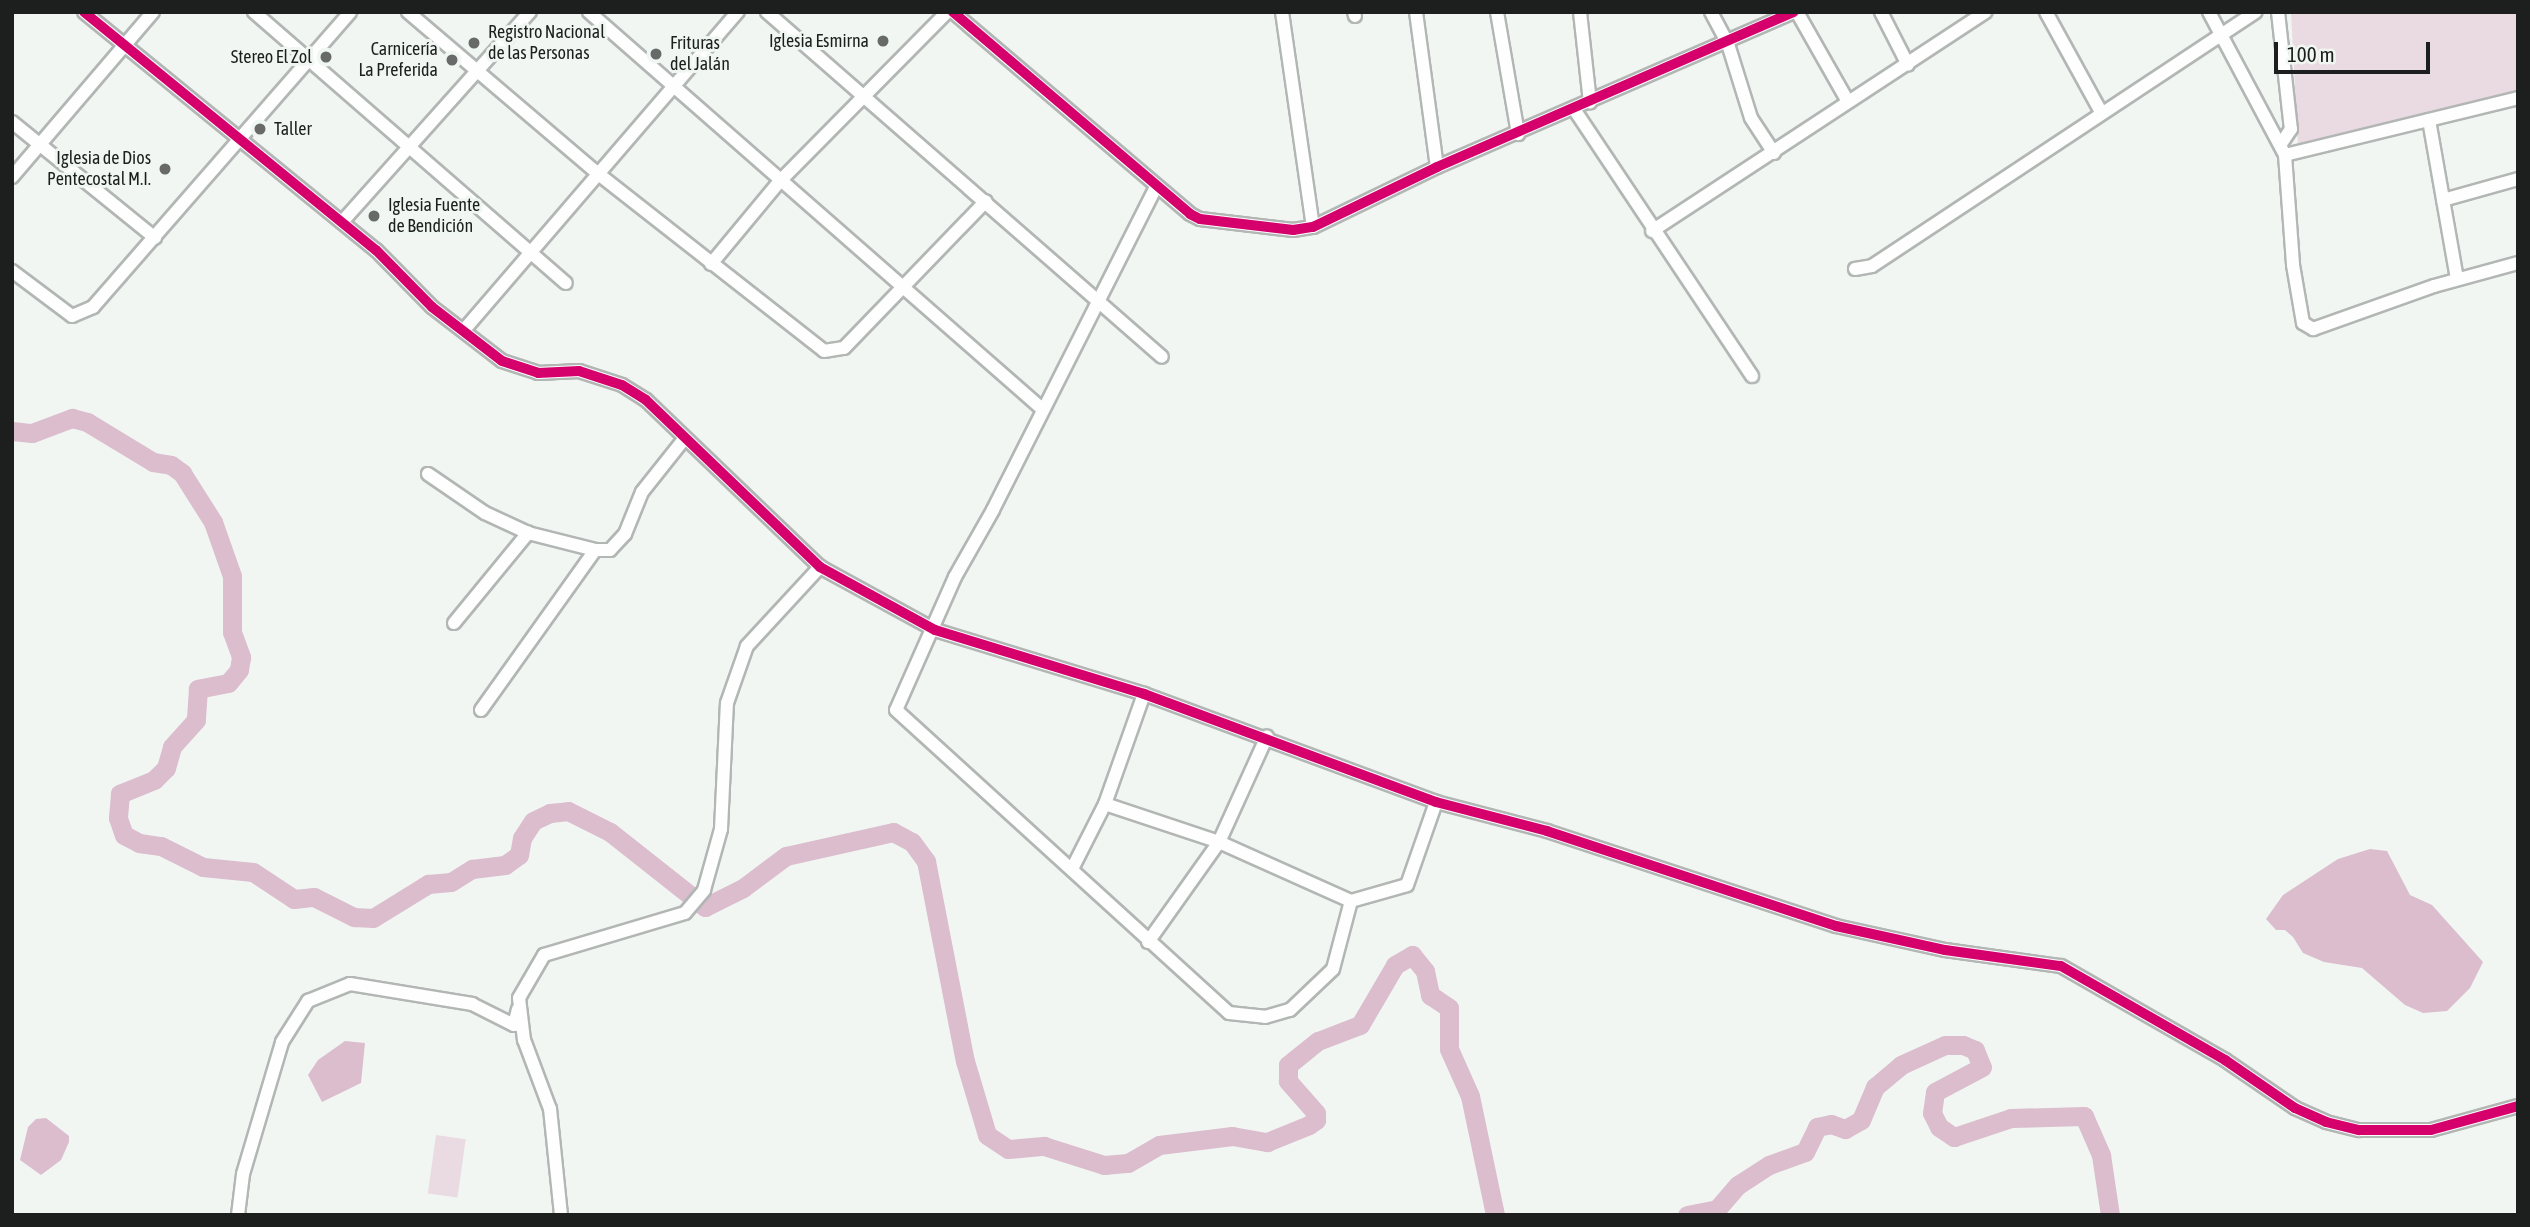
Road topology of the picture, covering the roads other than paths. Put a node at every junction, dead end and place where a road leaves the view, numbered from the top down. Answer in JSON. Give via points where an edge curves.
{"nodes":[{"id":1,"x":84,"y":12,"type":"edge"},
{"id":2,"x":153,"y":12,"type":"edge"},
{"id":3,"x":254,"y":12,"type":"edge"},
{"id":4,"x":350,"y":12,"type":"edge"},
{"id":5,"x":408,"y":12,"type":"edge"},
{"id":6,"x":530,"y":12,"type":"edge"},
{"id":7,"x":589,"y":12,"type":"edge"},
{"id":8,"x":738,"y":12,"type":"edge"},
{"id":9,"x":768,"y":12,"type":"edge"},
{"id":10,"x":947,"y":12,"type":"edge"},
{"id":11,"x":953,"y":12,"type":"edge"},
{"id":12,"x":1282,"y":12,"type":"edge"},
{"id":13,"x":1416,"y":12,"type":"edge"},
{"id":14,"x":1497,"y":12,"type":"edge"},
{"id":15,"x":1580,"y":12,"type":"edge"},
{"id":16,"x":1711,"y":12,"type":"edge"},
{"id":17,"x":1795,"y":12,"type":"edge"},
{"id":18,"x":1881,"y":12,"type":"edge"},
{"id":19,"x":1985,"y":12,"type":"edge"},
{"id":20,"x":2046,"y":12,"type":"edge"},
{"id":21,"x":2208,"y":12,"type":"edge"},
{"id":22,"x":2256,"y":12,"type":"edge"},
{"id":23,"x":2278,"y":12,"type":"edge"},
{"id":24,"x":2222,"y":38,"type":"junction"},
{"id":25,"x":125,"y":44,"type":"junction"},
{"id":26,"x":1728,"y":44,"type":"junction"},
{"id":27,"x":309,"y":59,"type":"junction"},
{"id":28,"x":1908,"y":65,"type":"junction"},
{"id":29,"x":478,"y":70,"type":"junction"},
{"id":30,"x":676,"y":88,"type":"junction"},
{"id":31,"x":866,"y":98,"type":"junction"},
{"id":32,"x":2518,"y":98,"type":"edge"},
{"id":33,"x":1847,"y":100,"type":"junction"},
{"id":34,"x":1590,"y":102,"type":"junction"},
{"id":35,"x":1574,"y":109,"type":"junction"},
{"id":36,"x":2101,"y":112,"type":"junction"},
{"id":37,"x":2429,"y":120,"type":"junction"},
{"id":38,"x":12,"y":122,"type":"edge"},
{"id":39,"x":1518,"y":134,"type":"junction"},
{"id":40,"x":243,"y":139,"type":"junction"},
{"id":41,"x":40,"y":145,"type":"junction"},
{"id":42,"x":411,"y":147,"type":"junction"},
{"id":43,"x":2283,"y":149,"type":"junction"},
{"id":44,"x":1774,"y":153,"type":"junction"},
{"id":45,"x":1437,"y":167,"type":"junction"},
{"id":46,"x":601,"y":176,"type":"junction"},
{"id":47,"x":12,"y":177,"type":"edge"},
{"id":48,"x":2518,"y":179,"type":"edge"},
{"id":49,"x":780,"y":181,"type":"junction"},
{"id":50,"x":1156,"y":187,"type":"junction"},
{"id":51,"x":2444,"y":200,"type":"junction"},
{"id":52,"x":986,"y":201,"type":"junction"},
{"id":53,"x":342,"y":222,"type":"junction"},
{"id":54,"x":1313,"y":227,"type":"junction"},
{"id":55,"x":1652,"y":230,"type":"junction"},
{"id":56,"x":155,"y":237,"type":"junction"},
{"id":57,"x":533,"y":252,"type":"junction"},
{"id":58,"x":2518,"y":263,"type":"edge"},
{"id":59,"x":711,"y":264,"type":"junction"},
{"id":60,"x":1855,"y":269,"type":"dead end"},
{"id":61,"x":12,"y":271,"type":"edge"},
{"id":62,"x":2457,"y":278,"type":"junction"},
{"id":63,"x":566,"y":283,"type":"dead end"},
{"id":64,"x":901,"y":286,"type":"junction"},
{"id":65,"x":1097,"y":300,"type":"junction"},
{"id":66,"x":464,"y":330,"type":"junction"},
{"id":67,"x":1162,"y":357,"type":"dead end"},
{"id":68,"x":1752,"y":376,"type":"dead end"},
{"id":69,"x":1041,"y":408,"type":"junction"},
{"id":70,"x":685,"y":438,"type":"junction"},
{"id":71,"x":428,"y":474,"type":"dead end"},
{"id":72,"x":528,"y":533,"type":"junction"},
{"id":73,"x":595,"y":550,"type":"junction"},
{"id":74,"x":820,"y":567,"type":"junction"},
{"id":75,"x":454,"y":623,"type":"dead end"},
{"id":76,"x":935,"y":630,"type":"junction"},
{"id":77,"x":1144,"y":694,"type":"junction"},
{"id":78,"x":481,"y":710,"type":"dead end"},
{"id":79,"x":1267,"y":736,"type":"junction"},
{"id":80,"x":1436,"y":803,"type":"junction"},
{"id":81,"x":1105,"y":804,"type":"junction"},
{"id":82,"x":1219,"y":842,"type":"junction"},
{"id":83,"x":1072,"y":869,"type":"junction"},
{"id":84,"x":1351,"y":901,"type":"junction"},
{"id":85,"x":1148,"y":942,"type":"junction"},
{"id":86,"x":519,"y":998,"type":"junction"},
{"id":87,"x":2518,"y":1106,"type":"edge"},
{"id":88,"x":238,"y":1215,"type":"edge"},
{"id":89,"x":561,"y":1215,"type":"edge"}],
"edges":[{"from":1,"to":25,"type":"street"},
{"from":2,"to":25,"type":"street"},
{"from":3,"to":27,"type":"street"},
{"from":4,"to":27,"type":"street"},
{"from":5,"to":29,"type":"street"},
{"from":6,"to":29,"type":"street"},
{"from":7,"to":30,"type":"street"},
{"from":8,"to":30,"type":"street"},
{"from":9,"to":31,"type":"street"},
{"from":10,"to":31,"type":"street"},
{"from":11,"to":50,"type":"street"},
{"from":12,"to":54,"type":"street"},
{"from":13,"to":45,"type":"street"},
{"from":14,"to":39,"type":"street"},
{"from":15,"to":34,"type":"street"},
{"from":16,"to":26,"type":"street"},
{"from":17,"to":26,"type":"street"},
{"from":17,"to":33,"type":"street"},
{"from":18,"to":28,"type":"street"},
{"from":19,"to":28,"type":"street"},
{"from":20,"to":36,"type":"street"},
{"from":21,"to":24,"type":"street"},
{"from":22,"to":24,"type":"street"},
{"from":23,"to":43,"type":"street","via":[[2291,129]]},
{"from":24,"to":36,"type":"street"},
{"from":24,"to":43,"type":"street"},
{"from":25,"to":40,"type":"street"},
{"from":25,"to":41,"type":"street"},
{"from":26,"to":34,"type":"street"},
{"from":26,"to":44,"type":"street","via":[[1751,118]]},
{"from":27,"to":40,"type":"street"},
{"from":27,"to":42,"type":"street"},
{"from":28,"to":33,"type":"street"},
{"from":29,"to":42,"type":"street"},
{"from":29,"to":46,"type":"street"},
{"from":30,"to":46,"type":"street"},
{"from":30,"to":49,"type":"street"},
{"from":31,"to":49,"type":"street"},
{"from":31,"to":52,"type":"street"},
{"from":32,"to":37,"type":"street"},
{"from":33,"to":44,"type":"street"},
{"from":34,"to":35,"type":"street"},
{"from":35,"to":39,"type":"street"},
{"from":35,"to":55,"type":"street"},
{"from":36,"to":60,"type":"street","via":[[1872,266]]},
{"from":37,"to":43,"type":"street"},
{"from":37,"to":51,"type":"street"},
{"from":38,"to":41,"type":"street"},
{"from":39,"to":45,"type":"street"},
{"from":40,"to":53,"type":"street"},
{"from":40,"to":56,"type":"street"},
{"from":41,"to":47,"type":"street"},
{"from":41,"to":56,"type":"street"},
{"from":42,"to":53,"type":"street"},
{"from":42,"to":57,"type":"street"},
{"from":43,"to":62,"type":"street","via":[[2294,276],[2303,323],[2313,329]]},
{"from":44,"to":55,"type":"street"},
{"from":45,"to":54,"type":"street"},
{"from":46,"to":57,"type":"street"},
{"from":46,"to":59,"type":"street"},
{"from":48,"to":51,"type":"street"},
{"from":49,"to":59,"type":"street"},
{"from":49,"to":64,"type":"street"},
{"from":50,"to":54,"type":"street","via":[[1200,219],[1273,229]]},
{"from":50,"to":65,"type":"street"},
{"from":51,"to":62,"type":"street"},
{"from":52,"to":64,"type":"street"},
{"from":52,"to":65,"type":"street"},
{"from":53,"to":66,"type":"street","via":[[432,307]]},
{"from":55,"to":68,"type":"street"},
{"from":56,"to":61,"type":"street","via":[[99,302],[78,317],[64,312]]},
{"from":57,"to":63,"type":"street"},
{"from":57,"to":66,"type":"street"},
{"from":58,"to":62,"type":"street"},
{"from":59,"to":64,"type":"street","via":[[829,352],[844,348]]},
{"from":64,"to":69,"type":"street"},
{"from":65,"to":67,"type":"street"},
{"from":65,"to":69,"type":"street"},
{"from":66,"to":70,"type":"street","via":[[518,367],[538,373],[579,371],[622,385],[667,416]]},
{"from":69,"to":76,"type":"street","via":[[955,577]]},
{"from":70,"to":73,"type":"street","via":[[642,492],[618,543],[610,550]]},
{"from":70,"to":74,"type":"street"},
{"from":71,"to":72,"type":"street","via":[[485,513]]},
{"from":72,"to":73,"type":"street"},
{"from":72,"to":75,"type":"street"},
{"from":73,"to":78,"type":"street"},
{"from":74,"to":76,"type":"street"},
{"from":74,"to":86,"type":"street","via":[[747,646],[727,703],[721,830],[704,890],[685,913],[544,955]]},
{"from":76,"to":77,"type":"street"},
{"from":76,"to":83,"type":"street","via":[[896,710]]},
{"from":77,"to":79,"type":"street"},
{"from":77,"to":81,"type":"street"},
{"from":79,"to":80,"type":"street"},
{"from":79,"to":82,"type":"street"},
{"from":80,"to":84,"type":"street","via":[[1407,885]]},
{"from":80,"to":87,"type":"street","via":[[1547,831],[1873,936],[2061,966],[2225,1060],[2295,1108],[2326,1122],[2359,1130],[2431,1130]]},
{"from":81,"to":82,"type":"street"},
{"from":81,"to":83,"type":"street"},
{"from":82,"to":84,"type":"street"},
{"from":82,"to":85,"type":"street"},
{"from":83,"to":85,"type":"street"},
{"from":84,"to":85,"type":"street","via":[[1333,969],[1290,1010],[1265,1017],[1229,1013]]},
{"from":86,"to":88,"type":"street","via":[[514,1025],[472,1004],[350,984],[308,1001],[282,1042],[243,1174]]},
{"from":86,"to":89,"type":"street","via":[[524,1040],[550,1109]]}]}
